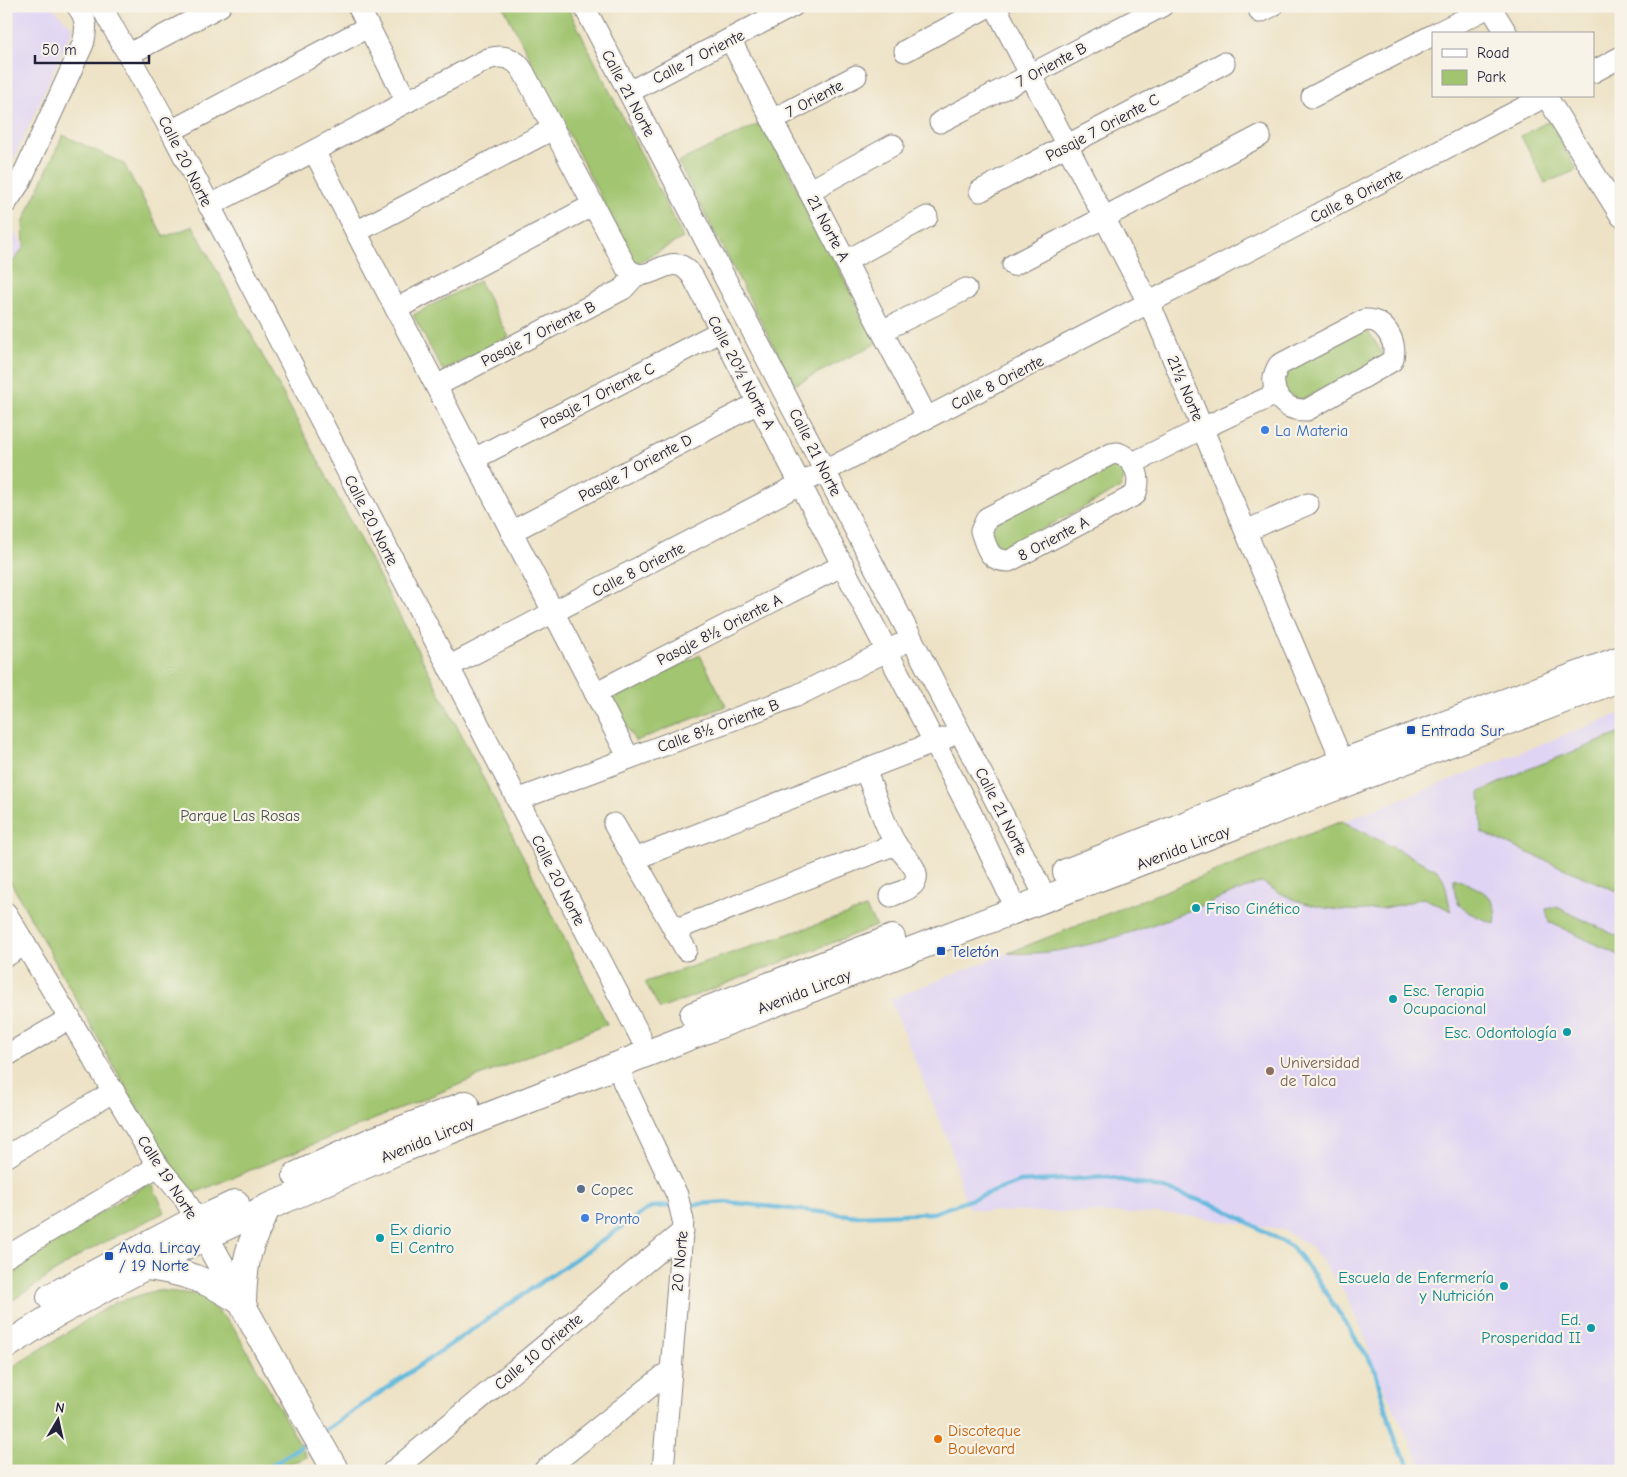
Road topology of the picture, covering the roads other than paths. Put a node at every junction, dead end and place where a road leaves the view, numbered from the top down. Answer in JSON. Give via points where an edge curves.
{"nodes":[{"id":1,"x":77,"y":6,"type":"edge"},
{"id":2,"x":101,"y":6,"type":"edge"},
{"id":3,"x":220,"y":6,"type":"edge"},
{"id":4,"x":358,"y":6,"type":"edge"},
{"id":5,"x":793,"y":6,"type":"edge"},
{"id":6,"x":990,"y":6,"type":"edge"},
{"id":7,"x":994,"y":6,"type":"edge"},
{"id":8,"x":1162,"y":6,"type":"edge"},
{"id":9,"x":1491,"y":6,"type":"edge"},
{"id":10,"x":590,"y":8,"type":"edge"},
{"id":11,"x":368,"y":27,"type":"junction"},
{"id":12,"x":1438,"y":32,"type":"edge"},
{"id":13,"x":1507,"y":32,"type":"edge"},
{"id":14,"x":1432,"y":35,"type":"edge"},
{"id":15,"x":730,"y":39,"type":"junction"},
{"id":16,"x":905,"y":51,"type":"dead end"},
{"id":17,"x":129,"y":54,"type":"junction"},
{"id":18,"x":1621,"y":57,"type":"edge"},
{"id":19,"x":1224,"y":63,"type":"dead end"},
{"id":20,"x":1594,"y":71,"type":"edge"},
{"id":21,"x":1030,"y":75,"type":"junction"},
{"id":22,"x":856,"y":76,"type":"dead end"},
{"id":23,"x":629,"y":92,"type":"junction"},
{"id":24,"x":1312,"y":97,"type":"dead end"},
{"id":25,"x":1542,"y":98,"type":"edge"},
{"id":26,"x":1547,"y":98,"type":"edge"},
{"id":27,"x":407,"y":102,"type":"junction"},
{"id":28,"x":772,"y":120,"type":"junction"},
{"id":29,"x":940,"y":122,"type":"dead end"},
{"id":30,"x":554,"y":129,"type":"junction"},
{"id":31,"x":171,"y":131,"type":"junction"},
{"id":32,"x":1260,"y":136,"type":"dead end"},
{"id":33,"x":1067,"y":145,"type":"junction"},
{"id":34,"x":893,"y":146,"type":"dead end"},
{"id":35,"x":314,"y":151,"type":"junction"},
{"id":36,"x":809,"y":191,"type":"junction"},
{"id":37,"x":980,"y":191,"type":"dead end"},
{"id":38,"x":1615,"y":194,"type":"edge"},
{"id":39,"x":6,"y":202,"type":"edge"},
{"id":40,"x":593,"y":205,"type":"junction"},
{"id":41,"x":209,"y":206,"type":"junction"},
{"id":42,"x":1621,"y":216,"type":"edge"},
{"id":43,"x":1104,"y":217,"type":"junction"},
{"id":44,"x":927,"y":218,"type":"dead end"},
{"id":45,"x":356,"y":232,"type":"junction"},
{"id":46,"x":846,"y":261,"type":"junction"},
{"id":47,"x":1013,"y":265,"type":"dead end"},
{"id":48,"x":636,"y":275,"type":"junction"},
{"id":49,"x":966,"y":290,"type":"dead end"},
{"id":50,"x":1149,"y":303,"type":"junction"},
{"id":51,"x":396,"y":309,"type":"junction"},
{"id":52,"x":721,"y":331,"type":"junction"},
{"id":53,"x":882,"y":331,"type":"junction"},
{"id":54,"x":436,"y":386,"type":"junction"},
{"id":55,"x":1276,"y":394,"type":"junction"},
{"id":56,"x":758,"y":402,"type":"junction"},
{"id":57,"x":927,"y":418,"type":"junction"},
{"id":58,"x":1203,"y":428,"type":"junction"},
{"id":59,"x":474,"y":459,"type":"junction"},
{"id":60,"x":1133,"y":464,"type":"junction"},
{"id":61,"x":826,"y":470,"type":"junction"},
{"id":62,"x":800,"y":484,"type":"junction"},
{"id":63,"x":1308,"y":504,"type":"dead end"},
{"id":64,"x":1246,"y":531,"type":"junction"},
{"id":65,"x":512,"y":532,"type":"junction"},
{"id":66,"x":843,"y":565,"type":"junction"},
{"id":67,"x":553,"y":612,"type":"junction"},
{"id":68,"x":913,"y":638,"type":"junction"},
{"id":69,"x":887,"y":651,"type":"junction"},
{"id":70,"x":1621,"y":659,"type":"edge"},
{"id":71,"x":448,"y":667,"type":"junction"},
{"id":72,"x":1621,"y":678,"type":"edge"},
{"id":73,"x":595,"y":693,"type":"junction"},
{"id":74,"x":962,"y":733,"type":"junction"},
{"id":75,"x":934,"y":742,"type":"junction"},
{"id":76,"x":629,"y":758,"type":"junction"},
{"id":77,"x":865,"y":770,"type":"junction"},
{"id":78,"x":1347,"y":772,"type":"junction"},
{"id":79,"x":517,"y":800,"type":"junction"},
{"id":80,"x":614,"y":824,"type":"dead end"},
{"id":81,"x":1011,"y":827,"type":"junction"},
{"id":82,"x":984,"y":839,"type":"junction"},
{"id":83,"x":896,"y":844,"type":"junction"},
{"id":84,"x":634,"y":859,"type":"junction"},
{"id":85,"x":1042,"y":890,"type":"junction"},
{"id":86,"x":1010,"y":894,"type":"junction"},
{"id":87,"x":891,"y":896,"type":"dead end"},
{"id":88,"x":6,"y":912,"type":"edge"},
{"id":89,"x":674,"y":930,"type":"junction"},
{"id":90,"x":25,"y":944,"type":"junction"},
{"id":91,"x":686,"y":950,"type":"dead end"},
{"id":92,"x":6,"y":956,"type":"edge"},
{"id":93,"x":70,"y":1018,"type":"junction"},
{"id":94,"x":640,"y":1036,"type":"junction"},
{"id":95,"x":6,"y":1056,"type":"edge"},
{"id":96,"x":620,"y":1063,"type":"junction"},
{"id":97,"x":114,"y":1091,"type":"junction"},
{"id":98,"x":6,"y":1157,"type":"edge"},
{"id":99,"x":158,"y":1166,"type":"junction"},
{"id":100,"x":268,"y":1207,"type":"junction"},
{"id":101,"x":201,"y":1228,"type":"junction"},
{"id":102,"x":683,"y":1231,"type":"junction"},
{"id":103,"x":6,"y":1257,"type":"edge"},
{"id":104,"x":148,"y":1267,"type":"junction"},
{"id":105,"x":243,"y":1303,"type":"junction"},
{"id":106,"x":6,"y":1324,"type":"edge"},
{"id":107,"x":6,"y":1346,"type":"edge"},
{"id":108,"x":671,"y":1370,"type":"junction"},
{"id":109,"x":336,"y":1471,"type":"edge"},
{"id":110,"x":393,"y":1471,"type":"edge"},
{"id":111,"x":544,"y":1471,"type":"edge"},
{"id":112,"x":663,"y":1471,"type":"edge"}],
"edges":[{"from":1,"to":39,"type":"street","via":[[86,26],[83,44],[20,182]]},
{"from":2,"to":17,"type":"street","name":"Calle 20 Norte"},
{"from":3,"to":17,"type":"street"},
{"from":4,"to":11,"type":"street"},
{"from":5,"to":15,"type":"street","name":"Calle 7 Oriente"},
{"from":6,"to":16,"type":"street"},
{"from":7,"to":21,"type":"street","name":"21½ Norte"},
{"from":8,"to":21,"type":"street","name":"7 Oriente B"},
{"from":9,"to":12,"type":"street"},
{"from":9,"to":13,"type":"street"},
{"from":10,"to":23,"type":"street","name":"Calle 21 Norte"},
{"from":11,"to":27,"type":"street"},
{"from":11,"to":31,"type":"street"},
{"from":14,"to":24,"type":"street"},
{"from":15,"to":23,"type":"street","name":"Calle 7 Oriente"},
{"from":15,"to":28,"type":"street","name":"21 Norte A"},
{"from":17,"to":31,"type":"street","name":"Calle 20 Norte"},
{"from":18,"to":20,"type":"street"},
{"from":19,"to":33,"type":"street","name":"Pasaje 7 Oriente C"},
{"from":21,"to":29,"type":"street","name":"7 Oriente B"},
{"from":21,"to":33,"type":"street","name":"21½ Norte"},
{"from":22,"to":28,"type":"street","name":"7 Oriente"},
{"from":23,"to":61,"type":"street","name":"Calle 21 Norte"},
{"from":25,"to":50,"type":"street","name":"Calle 8 Oriente"},
{"from":26,"to":38,"type":"street"},
{"from":27,"to":30,"type":"street","via":[[488,59],[508,57],[523,71]]},
{"from":27,"to":35,"type":"street"},
{"from":28,"to":36,"type":"street","name":"21 Norte A"},
{"from":30,"to":40,"type":"street"},
{"from":30,"to":45,"type":"street"},
{"from":31,"to":41,"type":"street","name":"Calle 20 Norte"},
{"from":32,"to":43,"type":"street"},
{"from":33,"to":37,"type":"street","name":"Pasaje 7 Oriente C"},
{"from":33,"to":43,"type":"street","name":"21½ Norte"},
{"from":34,"to":36,"type":"street"},
{"from":35,"to":41,"type":"street"},
{"from":35,"to":45,"type":"street"},
{"from":36,"to":46,"type":"street","name":"21 Norte A"},
{"from":38,"to":42,"type":"street"},
{"from":40,"to":48,"type":"street","via":[[626,267]]},
{"from":40,"to":51,"type":"street"},
{"from":41,"to":71,"type":"street","name":"Calle 20 Norte"},
{"from":43,"to":47,"type":"street"},
{"from":43,"to":50,"type":"street","name":"21½ Norte"},
{"from":44,"to":46,"type":"street"},
{"from":45,"to":51,"type":"street"},
{"from":46,"to":53,"type":"street","name":"21 Norte A"},
{"from":48,"to":52,"type":"street","name":"Calle 20½ Norte A","via":[[648,274],[666,265],[679,265],[693,277]]},
{"from":48,"to":54,"type":"street","name":"Pasaje 7 Oriente B","via":[[623,289]]},
{"from":49,"to":53,"type":"street"},
{"from":50,"to":57,"type":"street","name":"Calle 8 Oriente"},
{"from":50,"to":58,"type":"street","name":"21½ Norte"},
{"from":51,"to":54,"type":"street"},
{"from":52,"to":56,"type":"street","name":"Calle 20½ Norte A"},
{"from":52,"to":59,"type":"street","name":"Pasaje 7 Oriente C"},
{"from":53,"to":57,"type":"street","name":"21 Norte A"},
{"from":54,"to":59,"type":"street"},
{"from":55,"to":55,"type":"street","via":[[1274,373],[1279,366],[1365,320],[1374,319],[1382,323],[1394,344],[1396,353],[1392,361],[1307,410],[1295,410],[1284,405]]},
{"from":55,"to":58,"type":"street"},
{"from":56,"to":62,"type":"street","name":"Calle 20½ Norte A"},
{"from":56,"to":65,"type":"street","name":"Pasaje 7 Oriente D"},
{"from":57,"to":61,"type":"street","name":"Calle 8 Oriente"},
{"from":58,"to":60,"type":"street"},
{"from":58,"to":64,"type":"street","name":"21½ Norte"},
{"from":59,"to":65,"type":"street"},
{"from":60,"to":60,"type":"street","name":"8 Oriente A","via":[[1127,456],[1111,454],[987,518],[981,531],[989,554],[998,561],[1009,561],[1135,495],[1139,479]]},
{"from":61,"to":62,"type":"street","name":"Calle 8 Oriente"},
{"from":61,"to":68,"type":"street","name":"Calle 21 Norte"},
{"from":62,"to":66,"type":"street","name":"Calle 21 Norte"},
{"from":62,"to":67,"type":"street","name":"Calle 8 Oriente"},
{"from":63,"to":64,"type":"street"},
{"from":64,"to":78,"type":"street","name":"21½ Norte"},
{"from":65,"to":67,"type":"street"},
{"from":66,"to":69,"type":"street","name":"Calle 21 Norte"},
{"from":66,"to":73,"type":"street","name":"Pasaje 8½ Oriente A"},
{"from":67,"to":71,"type":"street","name":"Calle 8 Oriente"},
{"from":67,"to":73,"type":"street"},
{"from":68,"to":69,"type":"street","name":"Calle 8½ Oriente B"},
{"from":68,"to":74,"type":"street","name":"Calle 21 Norte"},
{"from":69,"to":75,"type":"street","name":"Calle 21 Norte"},
{"from":69,"to":76,"type":"street","name":"Calle 8½ Oriente B","via":[[796,696]]},
{"from":70,"to":78,"type":"main road","name":"Avenida Lircay"},
{"from":71,"to":79,"type":"street","name":"Calle 20 Norte"},
{"from":72,"to":78,"type":"main road","name":"Avenida Lircay"},
{"from":73,"to":76,"type":"street"},
{"from":74,"to":75,"type":"street"},
{"from":74,"to":81,"type":"street","name":"Calle 21 Norte"},
{"from":75,"to":77,"type":"street"},
{"from":75,"to":82,"type":"street","name":"Calle 21 Norte"},
{"from":76,"to":79,"type":"street","name":"Calle 8½ Oriente B"},
{"from":77,"to":83,"type":"street"},
{"from":77,"to":84,"type":"street"},
{"from":78,"to":85,"type":"main road","name":"Avenida Lircay"},
{"from":79,"to":94,"type":"street","name":"Calle 20 Norte"},
{"from":80,"to":84,"type":"street"},
{"from":81,"to":82,"type":"street"},
{"from":81,"to":85,"type":"street","name":"Calle 21 Norte"},
{"from":82,"to":86,"type":"street","name":"Calle 21 Norte"},
{"from":83,"to":87,"type":"street","via":[[915,870],[916,881],[911,887]]},
{"from":83,"to":89,"type":"street"},
{"from":84,"to":89,"type":"street"},
{"from":85,"to":86,"type":"main road","name":"Avenida Lircay"},
{"from":85,"to":96,"type":"main road","name":"Avenida Lircay"},
{"from":86,"to":94,"type":"main road","name":"Avenida Lircay"},
{"from":88,"to":90,"type":"street","name":"Calle 19 Norte"},
{"from":89,"to":91,"type":"street"},
{"from":90,"to":92,"type":"street"},
{"from":90,"to":93,"type":"street","name":"Calle 19 Norte"},
{"from":93,"to":95,"type":"street"},
{"from":93,"to":97,"type":"street","name":"Calle 19 Norte"},
{"from":94,"to":101,"type":"main road","name":"Avenida Lircay","via":[[369,1142],[206,1217]]},
{"from":96,"to":100,"type":"main road","name":"Avenida Lircay","via":[[441,1133]]},
{"from":96,"to":102,"type":"street","name":"20 Norte","via":[[623,1081],[676,1194]]},
{"from":97,"to":98,"type":"street"},
{"from":97,"to":99,"type":"street","name":"Calle 19 Norte"},
{"from":99,"to":101,"type":"street","name":"Calle 19 Norte","via":[[183,1196]]},
{"from":99,"to":103,"type":"street"},
{"from":100,"to":101,"type":"main road","name":"Avenida Lircay"},
{"from":100,"to":105,"type":"main road","via":[[246,1257]]},
{"from":101,"to":104,"type":"main road","name":"Avenida Lircay"},
{"from":101,"to":105,"type":"main road","name":"Calle 19 Norte"},
{"from":101,"to":106,"type":"main road","name":"Avenida Lircay","via":[[48,1298]]},
{"from":102,"to":108,"type":"street","name":"20 Norte"},
{"from":102,"to":110,"type":"street","name":"Calle 10 Oriente"},
{"from":104,"to":105,"type":"main road","via":[[204,1280]]},
{"from":104,"to":107,"type":"main road","name":"Avenida Lircay","via":[[51,1317]]},
{"from":105,"to":109,"type":"main road","name":"Calle 19 Norte","via":[[284,1384]]},
{"from":108,"to":111,"type":"street"},
{"from":108,"to":112,"type":"street","name":"20 Norte"}]}
